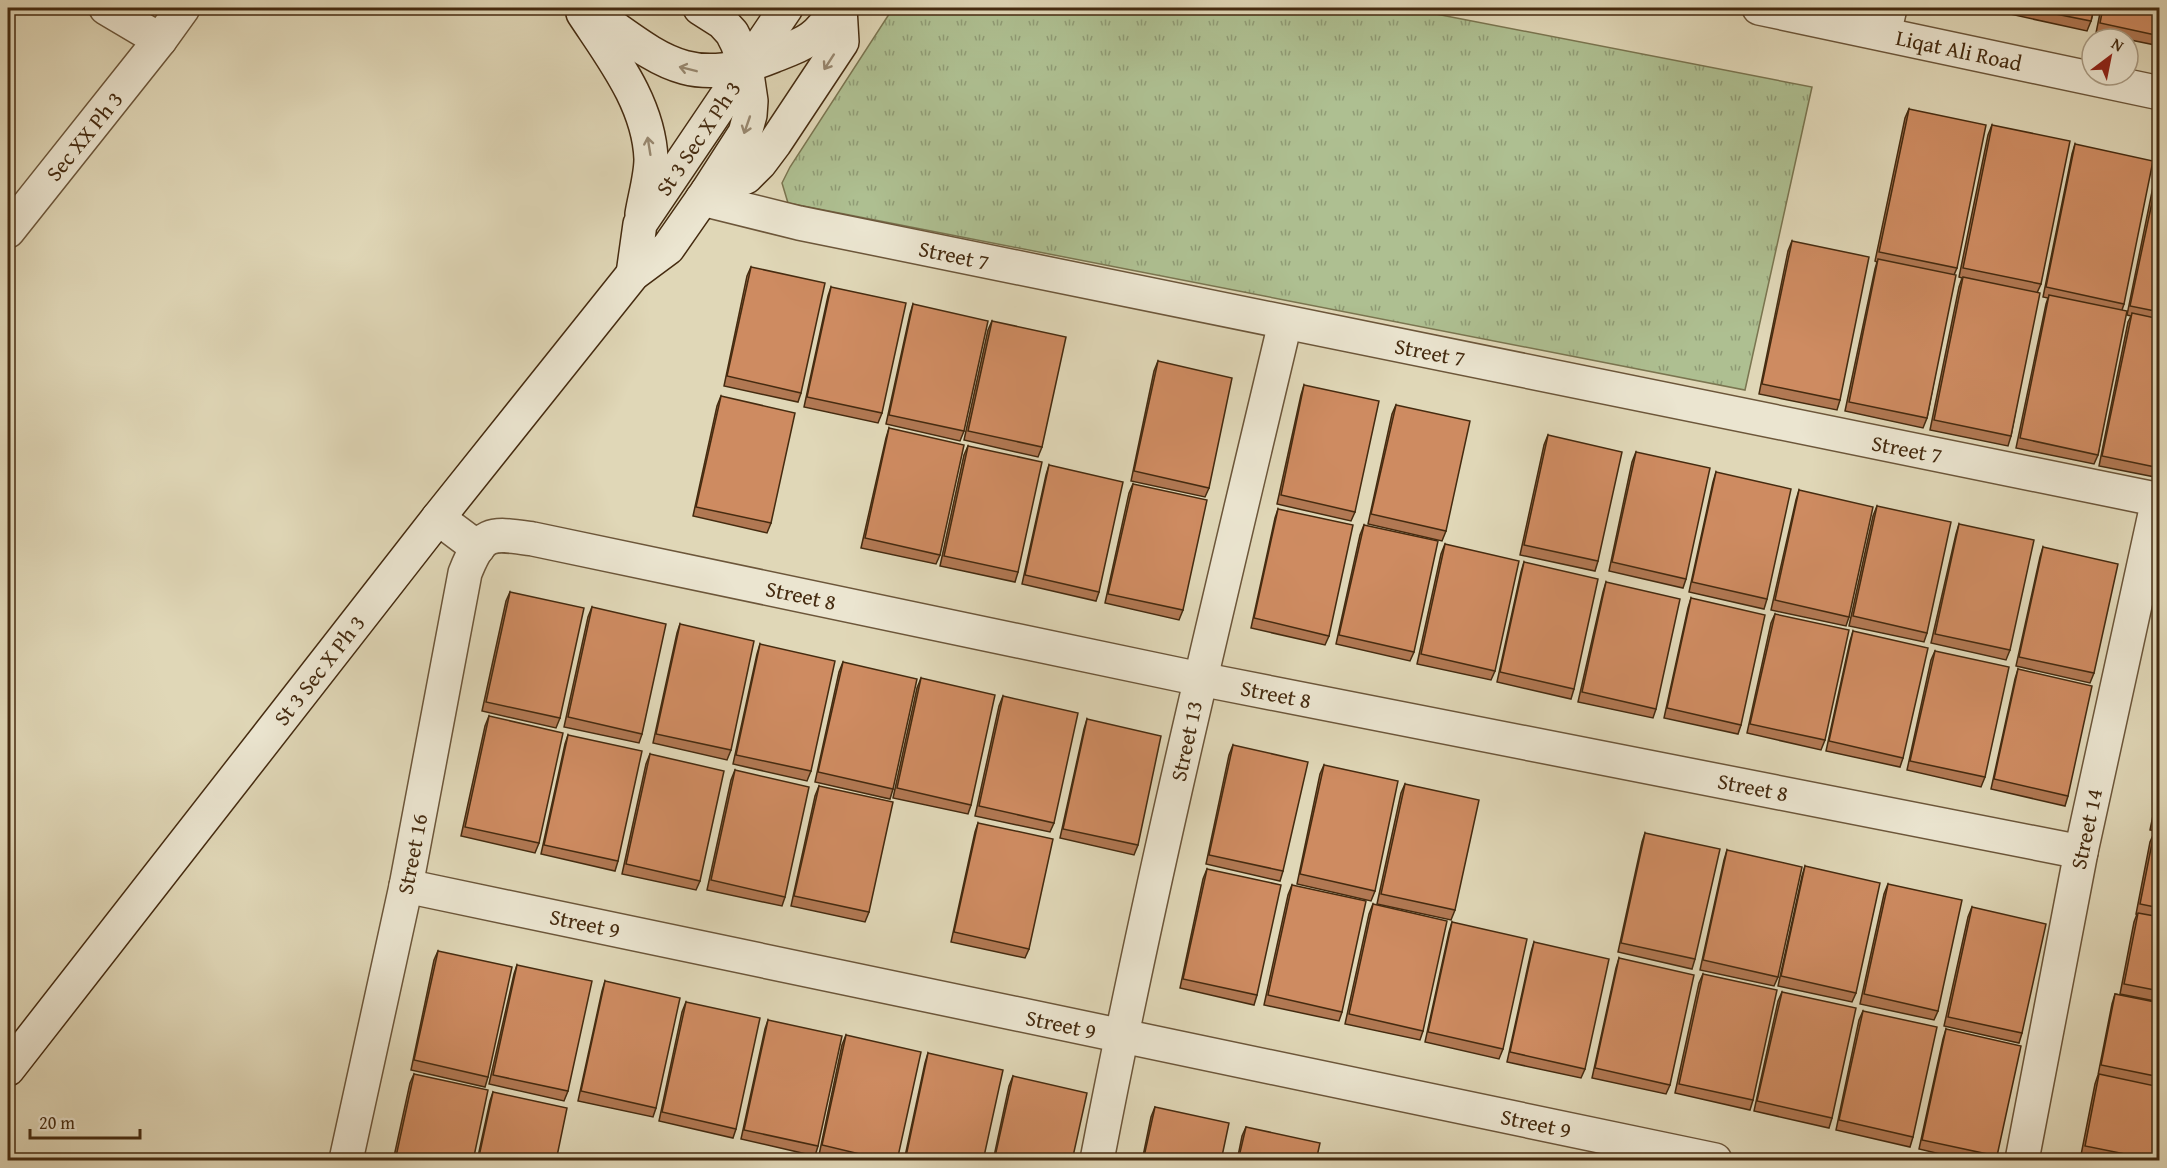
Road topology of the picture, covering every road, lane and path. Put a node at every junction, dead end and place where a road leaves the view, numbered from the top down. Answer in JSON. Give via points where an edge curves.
{"nodes":[{"id":1,"x":106,"y":8,"type":"edge"},
{"id":2,"x":183,"y":8,"type":"edge"},
{"id":3,"x":579,"y":8,"type":"edge"},
{"id":4,"x":586,"y":8,"type":"edge"},
{"id":5,"x":700,"y":8,"type":"edge"},
{"id":6,"x":786,"y":8,"type":"edge"},
{"id":7,"x":839,"y":8,"type":"edge"},
{"id":8,"x":1759,"y":8,"type":"edge"},
{"id":9,"x":1887,"y":21,"type":"edge"},
{"id":10,"x":160,"y":40,"type":"junction"},
{"id":11,"x":746,"y":67,"type":"junction"},
{"id":12,"x":2160,"y":93,"type":"edge"},
{"id":13,"x":705,"y":195,"type":"junction"},
{"id":14,"x":640,"y":224,"type":"junction"},
{"id":15,"x":8,"y":231,"type":"edge"},
{"id":16,"x":633,"y":274,"type":"junction"},
{"id":17,"x":1285,"y":323,"type":"junction"},
{"id":18,"x":2159,"y":500,"type":"edge"},
{"id":19,"x":438,"y":518,"type":"junction"},
{"id":20,"x":478,"y":548,"type":"junction"},
{"id":21,"x":1200,"y":679,"type":"junction"},
{"id":22,"x":2081,"y":852,"type":"junction"},
{"id":23,"x":406,"y":886,"type":"junction"},
{"id":24,"x":1121,"y":1037,"type":"junction"},
{"id":25,"x":8,"y":1069,"type":"edge"},
{"id":26,"x":346,"y":1161,"type":"edge"},
{"id":27,"x":1097,"y":1161,"type":"edge"},
{"id":28,"x":1715,"y":1161,"type":"edge"},
{"id":29,"x":2022,"y":1161,"type":"edge"}],
"edges":[{"from":1,"to":10,"type":"street"},
{"from":2,"to":10,"type":"street","name":"Sec XX Ph 3"},
{"from":14,"to":3,"type":"street","one_way":true,"via":[[651,160],[644,119],[619,67]]},
{"from":11,"to":4,"type":"street","one_way":true,"via":[[705,72],[684,69],[658,57]]},
{"from":5,"to":11,"type":"street","via":[[732,33]]},
{"from":6,"to":11,"type":"street"},
{"from":7,"to":11,"type":"street","via":[[809,40]]},
{"from":7,"to":13,"type":"street","one_way":true,"via":[[842,42],[775,143],[746,177]]},
{"from":8,"to":9,"type":"street","name":"Liqat Ali Road"},
{"from":9,"to":12,"type":"street","name":"Liqat Ali Road"},
{"from":10,"to":15,"type":"street","name":"Sec XX Ph 3"},
{"from":11,"to":13,"type":"street","name":"St 3 Sec X Ph 3","one_way":true,"via":[[751,101],[745,133]]},
{"from":11,"to":14,"type":"street","name":"St 3 Sec X Ph 3"},
{"from":13,"to":16,"type":"street","name":"St 3 Sec X Ph 3","via":[[668,248]]},
{"from":13,"to":17,"type":"street","name":"Street 7","via":[[799,223]]},
{"from":14,"to":16,"type":"street","name":"St 3 Sec X Ph 3"},
{"from":16,"to":19,"type":"street","name":"St 3 Sec X Ph 3"},
{"from":17,"to":18,"type":"street","name":"Street 7"},
{"from":17,"to":21,"type":"street","name":"Street 13"},
{"from":18,"to":22,"type":"street","name":"Street 14"},
{"from":19,"to":20,"type":"street"},
{"from":19,"to":25,"type":"street","name":"St 3 Sec X Ph 3"},
{"from":20,"to":21,"type":"street","name":"Street 8","via":[[497,534],[533,538]]},
{"from":20,"to":23,"type":"street","name":"Street 16","via":[[465,573]]},
{"from":21,"to":22,"type":"street","name":"Street 8"},
{"from":21,"to":24,"type":"street","name":"Street 13"},
{"from":22,"to":29,"type":"street","name":"Street 14"},
{"from":23,"to":24,"type":"street","name":"Street 9"},
{"from":23,"to":26,"type":"street","name":"Street 16"},
{"from":24,"to":27,"type":"street","name":"Street 13"},
{"from":24,"to":28,"type":"street","name":"Street 9"}]}
